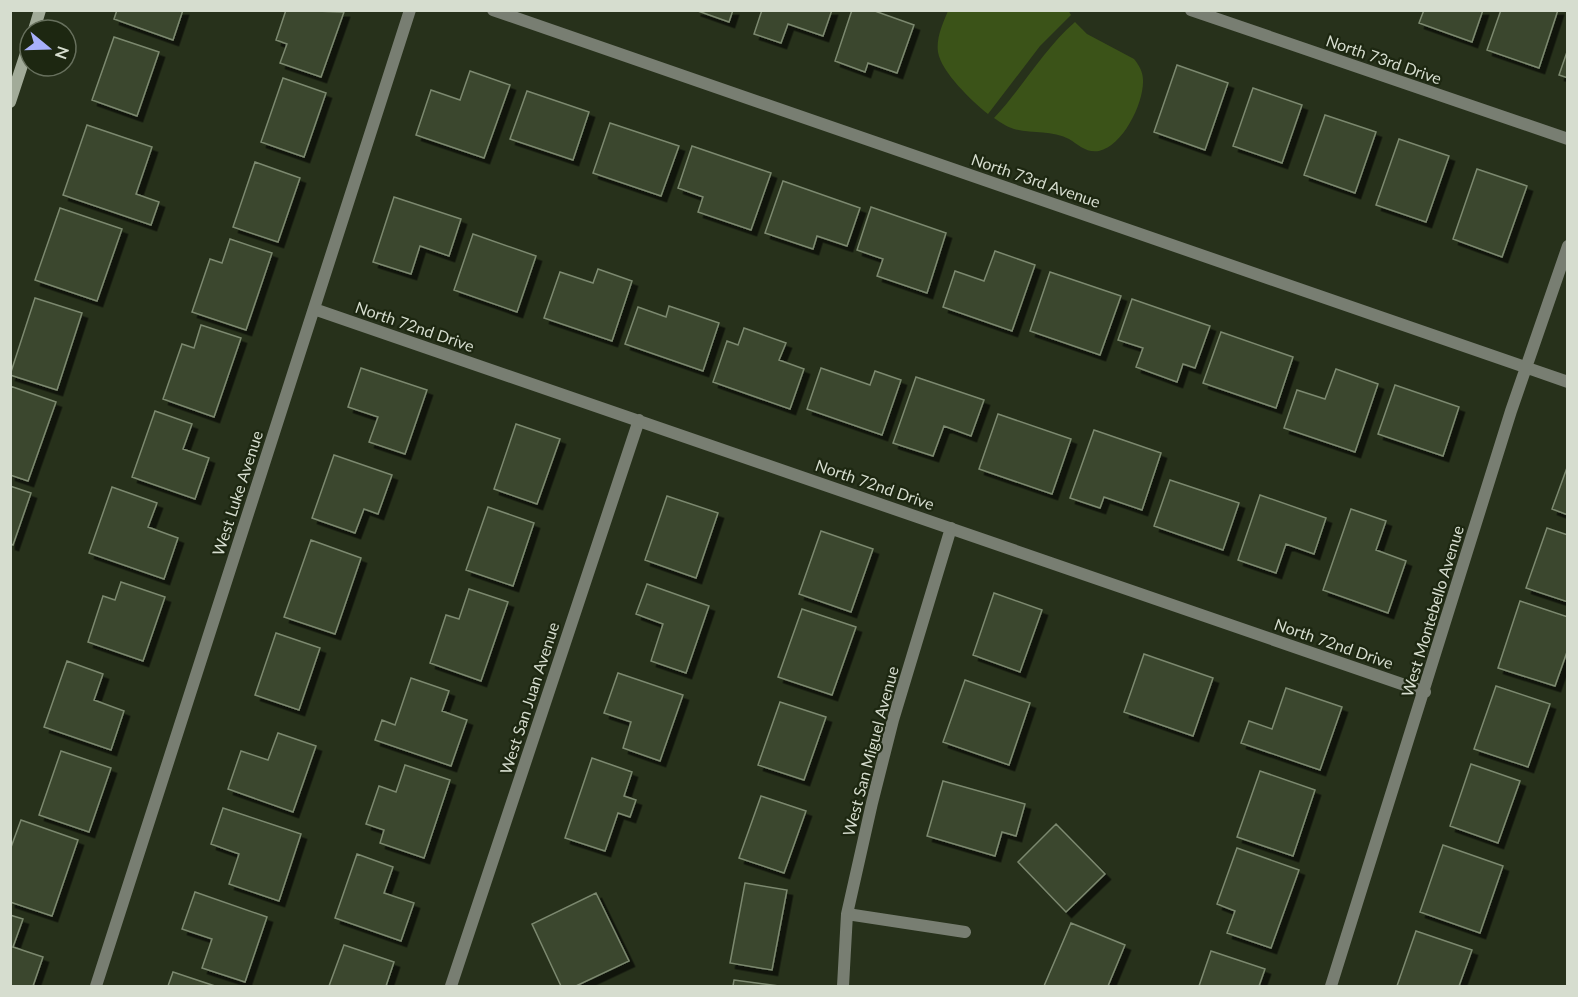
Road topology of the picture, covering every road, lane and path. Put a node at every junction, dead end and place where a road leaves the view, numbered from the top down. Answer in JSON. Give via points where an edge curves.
{"nodes":[{"id":1,"x":410,"y":10,"type":"edge"},
{"id":2,"x":493,"y":10,"type":"edge"},
{"id":3,"x":1191,"y":10,"type":"edge"},
{"id":4,"x":18,"y":78,"type":"edge"},
{"id":5,"x":10,"y":102,"type":"edge"},
{"id":6,"x":1568,"y":139,"type":"edge"},
{"id":7,"x":1568,"y":246,"type":"edge"},
{"id":8,"x":314,"y":309,"type":"junction"},
{"id":9,"x":1526,"y":368,"type":"junction"},
{"id":10,"x":1568,"y":382,"type":"edge"},
{"id":11,"x":639,"y":420,"type":"junction"},
{"id":12,"x":951,"y":528,"type":"junction"},
{"id":13,"x":1425,"y":692,"type":"junction"},
{"id":14,"x":847,"y":914,"type":"junction"},
{"id":15,"x":965,"y":932,"type":"dead end"},
{"id":16,"x":96,"y":987,"type":"edge"},
{"id":17,"x":451,"y":987,"type":"edge"},
{"id":18,"x":843,"y":987,"type":"edge"},
{"id":19,"x":1331,"y":987,"type":"edge"}],
"edges":[{"from":1,"to":8,"type":"street","name":"West Luke Avenue"},
{"from":2,"to":9,"type":"street","name":"North 73rd Avenue"},
{"from":3,"to":6,"type":"street","name":"North 73rd Drive"},
{"from":4,"to":5,"type":"street"},
{"from":7,"to":9,"type":"street","name":"West Montebello Avenue"},
{"from":8,"to":11,"type":"street","name":"North 72nd Drive"},
{"from":8,"to":16,"type":"street","name":"West Luke Avenue"},
{"from":9,"to":10,"type":"street","name":"North 73rd Avenue"},
{"from":9,"to":13,"type":"street","name":"West Montebello Avenue"},
{"from":11,"to":12,"type":"street","name":"North 72nd Drive"},
{"from":11,"to":17,"type":"street","name":"West San Juan Avenue"},
{"from":12,"to":13,"type":"street","name":"North 72nd Drive"},
{"from":12,"to":14,"type":"street","name":"West San Miguel Avenue","via":[[893,720]]},
{"from":13,"to":19,"type":"street","name":"West Montebello Avenue"},
{"from":14,"to":15,"type":"street"},
{"from":14,"to":18,"type":"street","name":"West San Miguel Avenue"}]}
